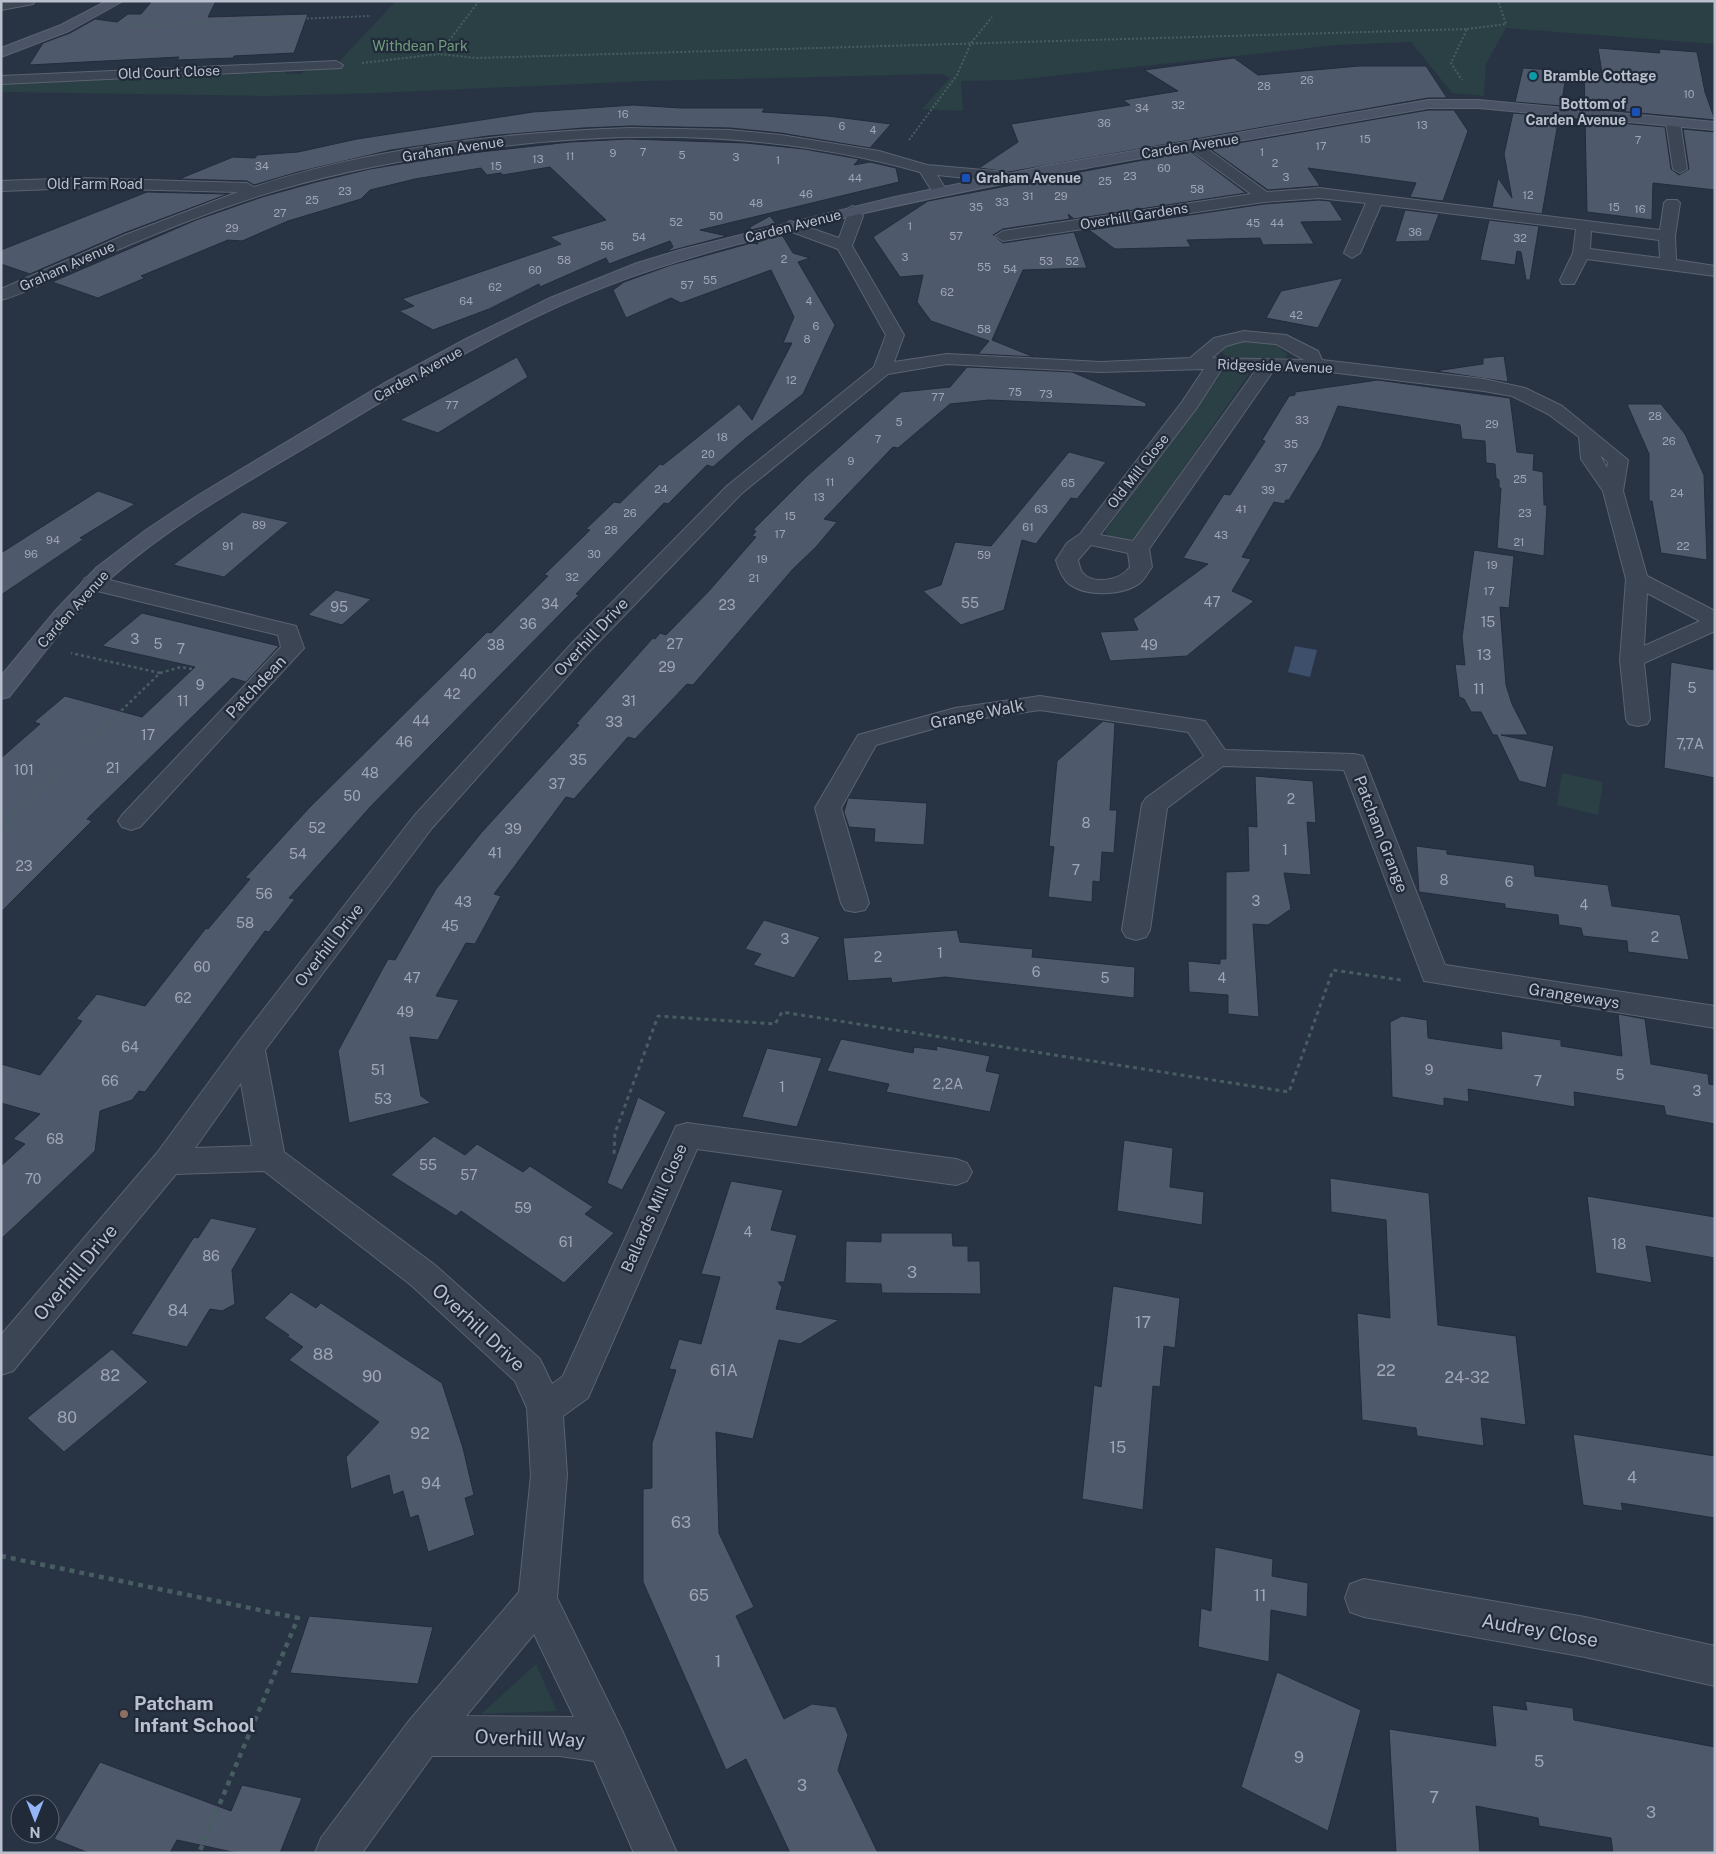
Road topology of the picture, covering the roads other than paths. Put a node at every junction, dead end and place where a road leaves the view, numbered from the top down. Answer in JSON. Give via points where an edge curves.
{"nodes":[{"id":1,"x":29,"y":1,"type":"edge"},
{"id":2,"x":117,"y":1,"type":"edge"},
{"id":3,"x":1,"y":6,"type":"edge"},
{"id":4,"x":1,"y":53,"type":"edge"},
{"id":5,"x":336,"y":65,"type":"road end"},
{"id":6,"x":1,"y":80,"type":"edge"},
{"id":7,"x":1673,"y":122,"type":"junction"},
{"id":8,"x":1715,"y":126,"type":"edge"},
{"id":9,"x":1193,"y":145,"type":"junction"},
{"id":10,"x":926,"y":169,"type":"junction"},
{"id":11,"x":1680,"y":169,"type":"dead end"},
{"id":12,"x":1006,"y":177,"type":"junction"},
{"id":13,"x":1,"y":186,"type":"edge"},
{"id":14,"x":189,"y":186,"type":"junction"},
{"id":15,"x":265,"y":188,"type":"junction"},
{"id":16,"x":939,"y":191,"type":"junction"},
{"id":17,"x":1264,"y":196,"type":"junction"},
{"id":18,"x":1376,"y":199,"type":"junction"},
{"id":19,"x":1672,"y":203,"type":"dead end"},
{"id":20,"x":852,"y":211,"type":"junction"},
{"id":21,"x":196,"y":212,"type":"junction"},
{"id":22,"x":1584,"y":225,"type":"junction"},
{"id":23,"x":790,"y":226,"type":"junction"},
{"id":24,"x":1003,"y":236,"type":"dead end"},
{"id":25,"x":1667,"y":236,"type":"junction"},
{"id":26,"x":844,"y":246,"type":"junction"},
{"id":27,"x":1352,"y":253,"type":"dead end"},
{"id":28,"x":1581,"y":253,"type":"junction"},
{"id":29,"x":1668,"y":264,"type":"junction"},
{"id":30,"x":1715,"y":271,"type":"edge"},
{"id":31,"x":1568,"y":280,"type":"dead end"},
{"id":32,"x":1,"y":295,"type":"edge"},
{"id":33,"x":910,"y":342,"type":"junction"},
{"id":34,"x":947,"y":359,"type":"junction"},
{"id":35,"x":1217,"y":363,"type":"junction"},
{"id":36,"x":1194,"y":364,"type":"junction"},
{"id":37,"x":1314,"y":364,"type":"junction"},
{"id":38,"x":1268,"y":366,"type":"junction"},
{"id":39,"x":882,"y":369,"type":"junction"},
{"id":40,"x":1211,"y":409,"type":"junction"},
{"id":41,"x":1086,"y":538,"type":"junction"},
{"id":42,"x":1138,"y":549,"type":"junction"},
{"id":43,"x":1637,"y":579,"type":"junction"},
{"id":44,"x":93,"y":583,"type":"junction"},
{"id":45,"x":1715,"y":622,"type":"edge"},
{"id":46,"x":1632,"y":660,"type":"junction"},
{"id":47,"x":1,"y":692,"type":"edge"},
{"id":48,"x":1638,"y":719,"type":"dead end"},
{"id":49,"x":1218,"y":758,"type":"junction"},
{"id":50,"x":131,"y":821,"type":"dead end"},
{"id":51,"x":856,"y":903,"type":"dead end"},
{"id":52,"x":1136,"y":930,"type":"dead end"},
{"id":53,"x":1434,"y":974,"type":"joint"},
{"id":54,"x":1715,"y":1017,"type":"edge"},
{"id":55,"x":250,"y":1048,"type":"junction"},
{"id":56,"x":270,"y":1158,"type":"junction"},
{"id":57,"x":168,"y":1162,"type":"junction"},
{"id":58,"x":956,"y":1172,"type":"dead end"},
{"id":59,"x":1,"y":1360,"type":"edge"},
{"id":60,"x":545,"y":1408,"type":"junction"},
{"id":61,"x":1364,"y":1598,"type":"dead end"},
{"id":62,"x":538,"y":1600,"type":"junction"},
{"id":63,"x":1715,"y":1666,"type":"edge"},
{"id":64,"x":422,"y":1736,"type":"junction"},
{"id":65,"x":607,"y":1742,"type":"junction"},
{"id":66,"x":336,"y":1853,"type":"edge"},
{"id":67,"x":656,"y":1853,"type":"edge"}],
"edges":[{"from":1,"to":3,"type":"street"},
{"from":2,"to":4,"type":"street","via":[[65,28]]},
{"from":5,"to":6,"type":"street","name":"Old Court Close"},
{"from":7,"to":8,"type":"street","name":"Carden Avenue"},
{"from":7,"to":9,"type":"street","name":"Carden Avenue","via":[[1479,104],[1428,104]]},
{"from":7,"to":11,"type":"street"},
{"from":9,"to":12,"type":"street","name":"Carden Avenue"},
{"from":9,"to":17,"type":"street"},
{"from":10,"to":12,"type":"street","name":"Graham Avenue"},
{"from":10,"to":15,"type":"street","name":"Graham Avenue","via":[[897,159],[832,145],[744,135],[633,134],[530,137],[380,160]]},
{"from":10,"to":16,"type":"street"},
{"from":12,"to":16,"type":"street","name":"Carden Avenue"},
{"from":13,"to":14,"type":"street","name":"Old Farm Road","via":[[79,183]]},
{"from":14,"to":15,"type":"street","name":"Old Farm Road"},
{"from":14,"to":21,"type":"street"},
{"from":15,"to":21,"type":"street","name":"Graham Avenue"},
{"from":16,"to":20,"type":"street","name":"Carden Avenue"},
{"from":17,"to":18,"type":"street","name":"Overhill Gardens","via":[[1319,193]]},
{"from":17,"to":24,"type":"street","name":"Overhill Gardens"},
{"from":18,"to":22,"type":"street","name":"Overhill Gardens"},
{"from":18,"to":27,"type":"street"},
{"from":19,"to":25,"type":"street"},
{"from":20,"to":23,"type":"street","name":"Carden Avenue"},
{"from":20,"to":26,"type":"street","via":[[855,216]]},
{"from":21,"to":32,"type":"street","name":"Graham Avenue"},
{"from":22,"to":25,"type":"street","name":"Overhill Gardens"},
{"from":22,"to":28,"type":"street"},
{"from":23,"to":26,"type":"street"},
{"from":23,"to":44,"type":"street","name":"Carden Avenue","via":[[641,268],[490,334],[360,406],[172,521]]},
{"from":25,"to":29,"type":"street"},
{"from":26,"to":33,"type":"street"},
{"from":28,"to":29,"type":"street"},
{"from":28,"to":31,"type":"street"},
{"from":29,"to":30,"type":"street"},
{"from":33,"to":34,"type":"street","name":"Ridgeside Avenue"},
{"from":33,"to":39,"type":"street","name":"Overhill Drive"},
{"from":34,"to":36,"type":"street","name":"Ridgeside Avenue","via":[[1101,367]]},
{"from":34,"to":39,"type":"street","name":"Ridgeside Avenue"},
{"from":35,"to":36,"type":"street","name":"Ridgeside Avenue"},
{"from":35,"to":38,"type":"street","name":"Ridgeside Avenue"},
{"from":35,"to":40,"type":"street","name":"Old Mill Close"},
{"from":36,"to":37,"type":"street","via":[[1220,342],[1244,336],[1280,339],[1312,355]]},
{"from":37,"to":38,"type":"street","name":"Ridgeside Avenue"},
{"from":37,"to":43,"type":"street","name":"Ridgeside Avenue","via":[[1484,385],[1518,392],[1555,410],[1618,460],[1613,491]]},
{"from":38,"to":40,"type":"street","name":"Old Mill Close"},
{"from":39,"to":55,"type":"street","name":"Overhill Drive","via":[[734,490],[581,647],[423,822]]},
{"from":40,"to":41,"type":"street","name":"Old Mill Close"},
{"from":40,"to":42,"type":"street","name":"Old Mill Close"},
{"from":41,"to":42,"type":"street"},
{"from":41,"to":42,"type":"street","name":"Old Mill Close","via":[[1067,560],[1077,579],[1094,586],[1131,579],[1141,567]]},
{"from":43,"to":45,"type":"street"},
{"from":43,"to":46,"type":"street","name":"Ridgeside Avenue"},
{"from":44,"to":47,"type":"street","name":"Carden Avenue"},
{"from":44,"to":50,"type":"street","name":"Patchdean","via":[[288,631],[293,648]]},
{"from":45,"to":46,"type":"street"},
{"from":46,"to":48,"type":"street","name":"Ridgeside Avenue"},
{"from":49,"to":51,"type":"street","name":"Grange Walk","via":[[1196,726],[1040,703],[955,715],[867,740],[828,808]]},
{"from":49,"to":52,"type":"street","via":[[1155,804]]},
{"from":49,"to":53,"type":"street","name":"Patcham Grange","via":[[1354,762]]},
{"from":53,"to":54,"type":"street","name":"Grangeways"},
{"from":55,"to":56,"type":"street"},
{"from":55,"to":57,"type":"street","name":"Overhill Drive"},
{"from":56,"to":57,"type":"street"},
{"from":56,"to":60,"type":"street","name":"Overhill Drive","via":[[423,1275],[528,1370]]},
{"from":57,"to":59,"type":"street","name":"Overhill Drive"},
{"from":58,"to":60,"type":"street","name":"Ballards Mill Close","via":[[687,1134],[576,1387]]},
{"from":60,"to":62,"type":"street","name":"Overhill Drive","via":[[550,1475]]},
{"from":61,"to":63,"type":"street","name":"Audrey Close","via":[[1585,1637]]},
{"from":62,"to":64,"type":"street"},
{"from":62,"to":65,"type":"street"},
{"from":64,"to":65,"type":"street","name":"Overhill Way","via":[[560,1736]]},
{"from":64,"to":66,"type":"street"},
{"from":65,"to":67,"type":"street","name":"Overhill Way"}]}
